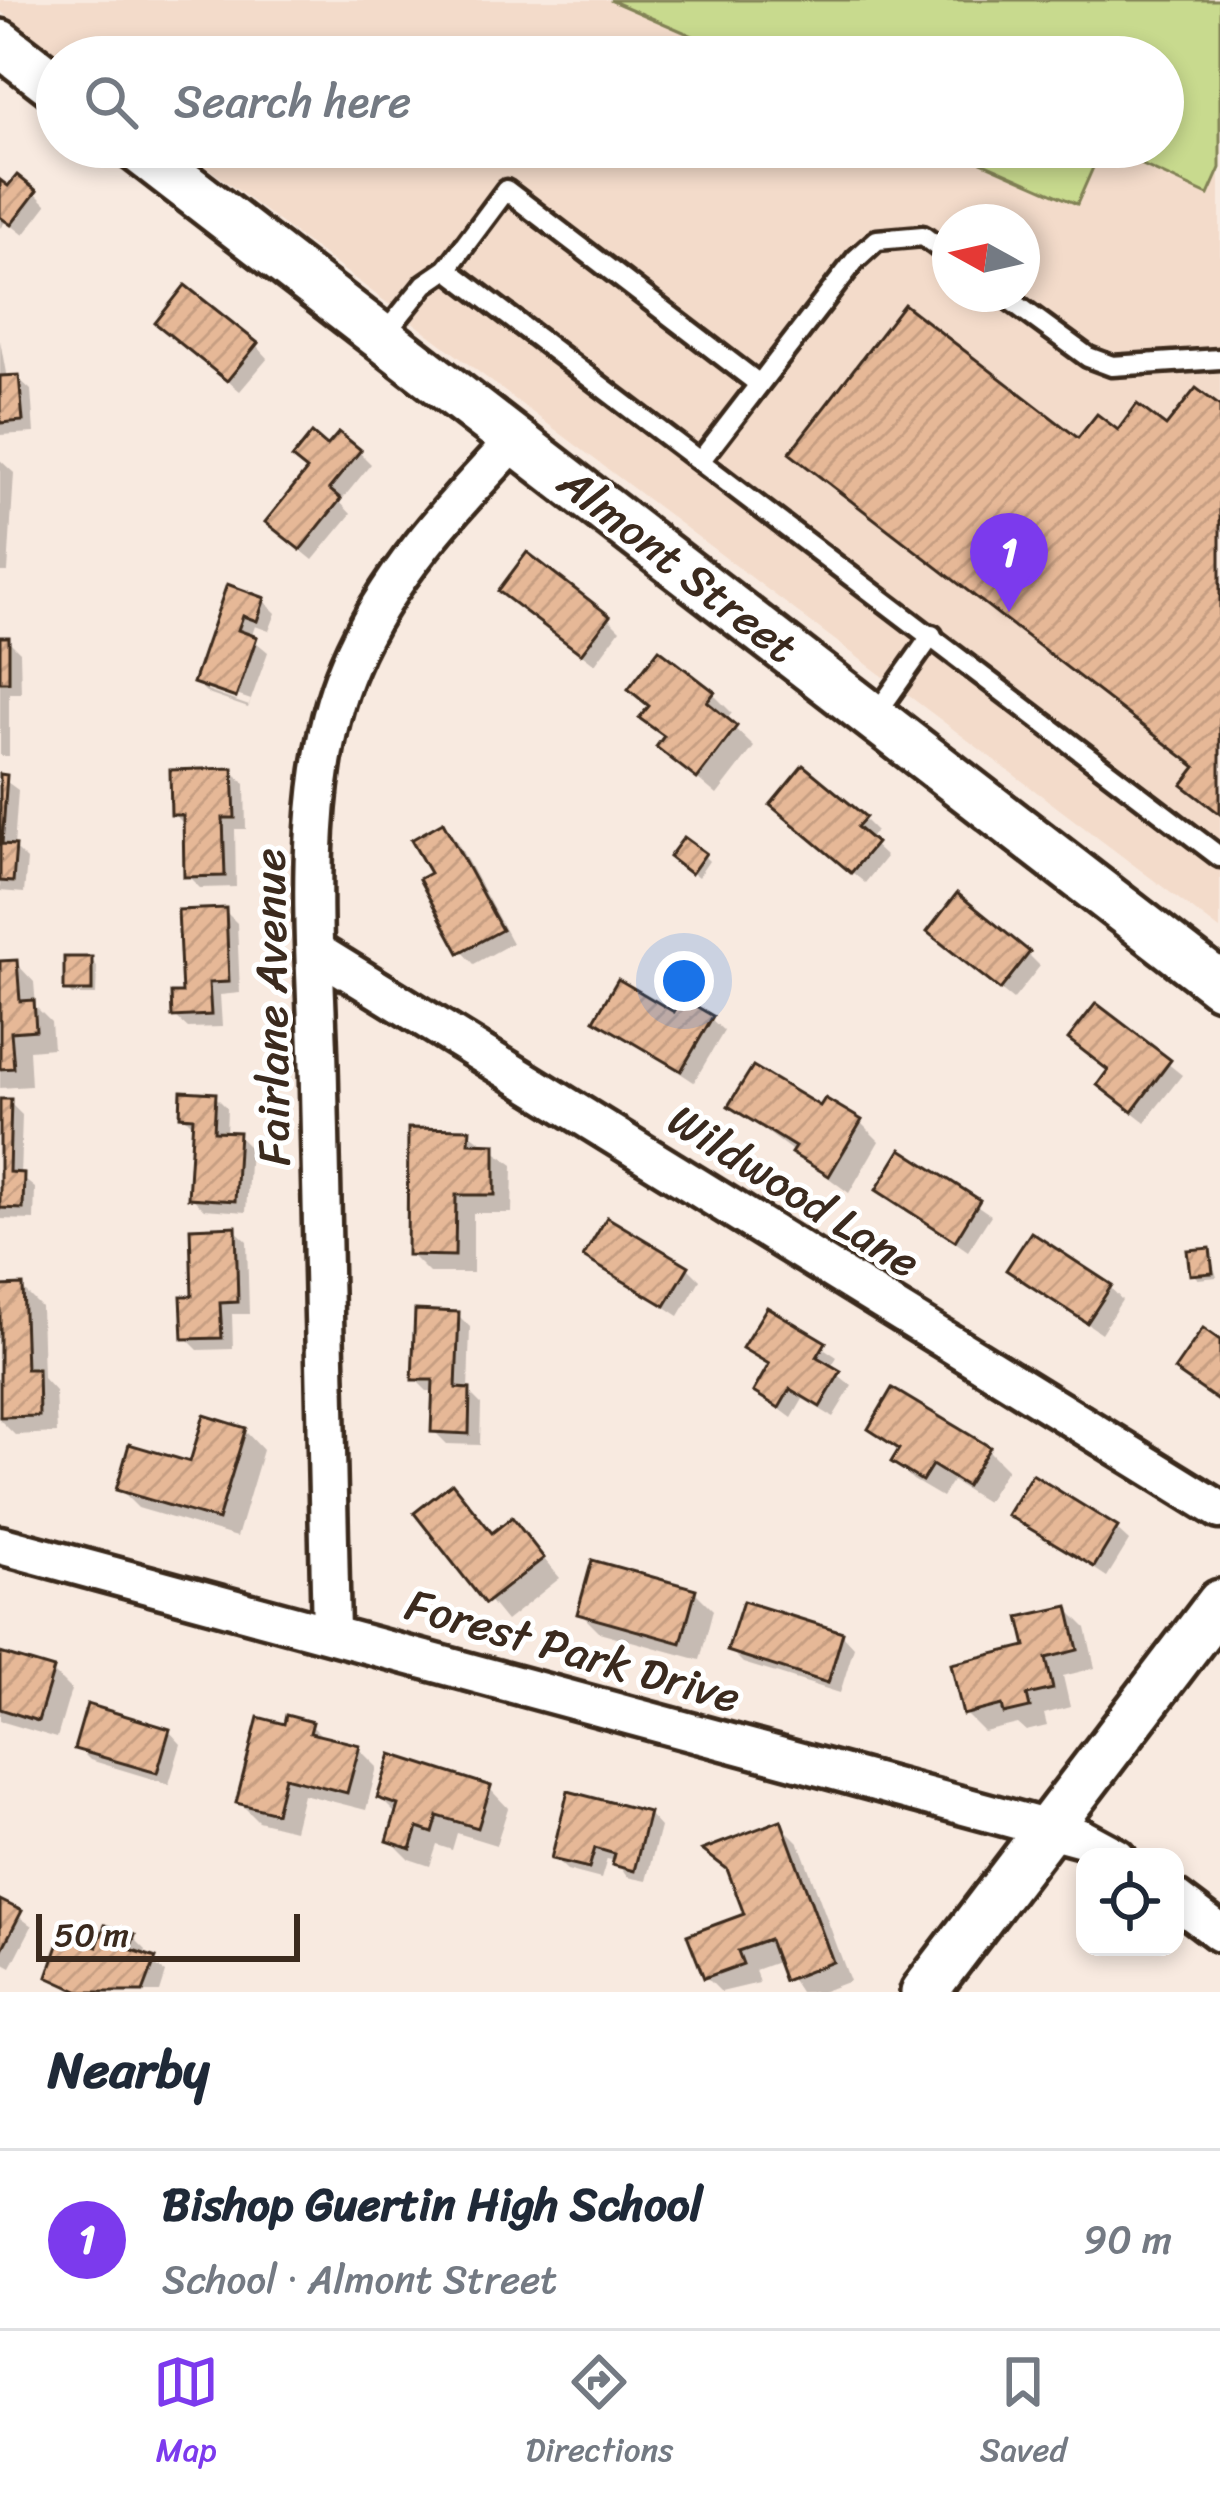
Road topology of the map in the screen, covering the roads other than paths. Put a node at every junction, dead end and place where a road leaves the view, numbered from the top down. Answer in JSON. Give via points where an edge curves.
{"nodes":[{"id":1,"x":0,"y":44,"type":"edge"},
{"id":2,"x":36,"y":71,"type":"edge"},
{"id":3,"x":163,"y":168,"type":"edge"},
{"id":4,"x":932,"y":243,"type":"edge"},
{"id":5,"x":447,"y":269,"type":"junction"},
{"id":6,"x":1027,"y":312,"type":"edge"},
{"id":7,"x":383,"y":336,"type":"junction"},
{"id":8,"x":1220,"y":359,"type":"edge"},
{"id":9,"x":759,"y":384,"type":"junction"},
{"id":10,"x":516,"y":439,"type":"junction"},
{"id":11,"x":701,"y":460,"type":"junction"},
{"id":12,"x":932,"y":635,"type":"junction"},
{"id":13,"x":874,"y":717,"type":"junction"},
{"id":14,"x":1220,"y":857,"type":"edge"},
{"id":15,"x":316,"y":952,"type":"junction"},
{"id":16,"x":1220,"y":985,"type":"edge"},
{"id":17,"x":1220,"y":1510,"type":"edge"},
{"id":18,"x":0,"y":1545,"type":"edge"},
{"id":19,"x":1220,"y":1603,"type":"edge"},
{"id":20,"x":331,"y":1633,"type":"junction"},
{"id":21,"x":1048,"y":1829,"type":"junction"},
{"id":22,"x":1095,"y":1848,"type":"edge"},
{"id":23,"x":1184,"y":1907,"type":"edge"},
{"id":24,"x":1220,"y":1933,"type":"edge"},
{"id":25,"x":924,"y":1992,"type":"edge"}],
"edges":[{"from":1,"to":2,"type":"street"},
{"from":3,"to":7,"type":"street","name":"Almont Street"},
{"from":4,"to":9,"type":"lane","via":[[898,234],[877,240]]},
{"from":5,"to":7,"type":"lane"},
{"from":5,"to":9,"type":"lane","via":[[506,190]]},
{"from":5,"to":11,"type":"lane"},
{"from":6,"to":8,"type":"lane","via":[[1112,366]]},
{"from":7,"to":10,"type":"street","name":"Almont Street"},
{"from":9,"to":11,"type":"lane"},
{"from":10,"to":13,"type":"street","name":"Almont Street"},
{"from":10,"to":15,"type":"street","name":"Fairlane Avenue","via":[[455,504],[373,616],[348,666],[321,766]]},
{"from":11,"to":12,"type":"lane"},
{"from":12,"to":13,"type":"lane"},
{"from":12,"to":14,"type":"lane"},
{"from":13,"to":16,"type":"street","name":"Almont Street"},
{"from":15,"to":17,"type":"street","name":"Wildwood Lane"},
{"from":15,"to":20,"type":"street","name":"Fairlane Avenue"},
{"from":18,"to":20,"type":"street","name":"Forest Park Drive"},
{"from":19,"to":21,"type":"street"},
{"from":20,"to":21,"type":"street","name":"Forest Park Drive"},
{"from":21,"to":22,"type":"street","name":"Forest Park Drive"},
{"from":21,"to":25,"type":"street"},
{"from":23,"to":24,"type":"street"}]}
